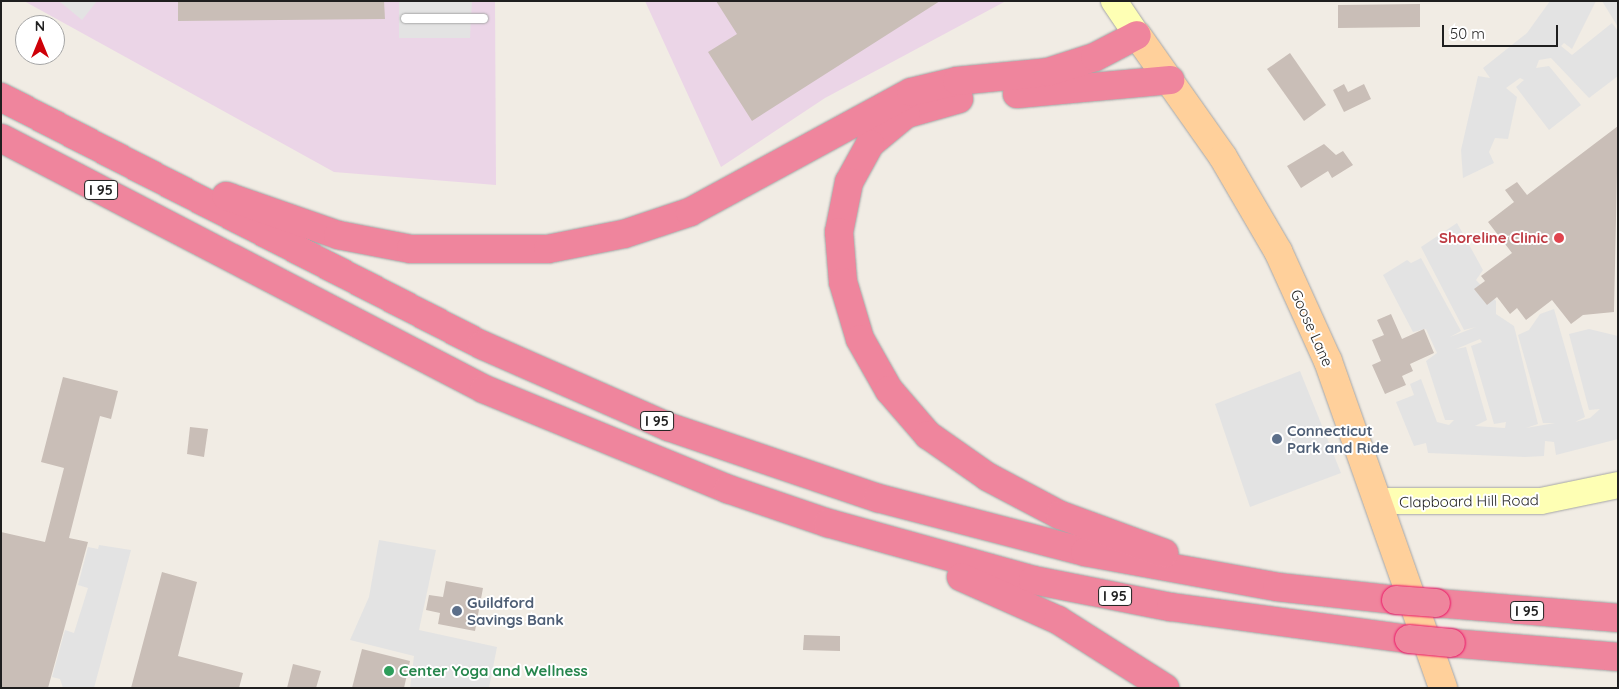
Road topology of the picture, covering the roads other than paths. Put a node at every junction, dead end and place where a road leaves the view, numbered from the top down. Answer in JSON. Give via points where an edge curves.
{"nodes":[{"id":1,"x":1114,"y":1,"type":"edge"},
{"id":2,"x":405,"y":18,"type":"dead end"},
{"id":3,"x":483,"y":18,"type":"dead end"},
{"id":4,"x":1136,"y":35,"type":"junction"},
{"id":5,"x":1170,"y":80,"type":"junction"},
{"id":6,"x":1,"y":97,"type":"edge"},
{"id":7,"x":36,"y":115,"type":"junction"},
{"id":8,"x":1,"y":138,"type":"edge"},
{"id":9,"x":1618,"y":485,"type":"edge"},
{"id":10,"x":1378,"y":501,"type":"junction"},
{"id":11,"x":828,"y":523,"type":"junction"},
{"id":12,"x":1365,"y":598,"type":"junction"},
{"id":13,"x":1618,"y":618,"type":"edge"},
{"id":14,"x":1618,"y":657,"type":"edge"},
{"id":15,"x":1165,"y":688,"type":"edge"},
{"id":16,"x":1443,"y":688,"type":"edge"}],
"edges":[{"from":1,"to":4,"type":"street","name":"Goose Lane"},
{"from":2,"to":3,"type":"lane"},
{"from":4,"to":5,"type":"main road","name":"Goose Lane"},
{"from":4,"to":7,"type":"highway","via":[[1095,57],[1048,72],[957,81],[911,92],[690,212],[624,234],[548,248],[411,248],[338,235],[243,204]]},
{"from":5,"to":10,"type":"main road","name":"Goose Lane","via":[[1223,156],[1278,251],[1328,361]]},
{"from":5,"to":12,"type":"highway","via":[[950,100],[906,114],[870,144],[849,182],[839,232],[842,282],[860,339],[889,390],[928,435],[988,477],[1060,515],[1152,550]]},
{"from":6,"to":7,"type":"highway","number":"I 95"},
{"from":7,"to":12,"type":"highway","number":"I 95","via":[[482,345],[669,427],[878,498],[972,525],[1177,570]]},
{"from":8,"to":11,"type":"highway","number":"I 95","via":[[484,389],[629,451]]},
{"from":9,"to":10,"type":"street","name":"Clapboard Hill Road","via":[[1541,501]]},
{"from":10,"to":16,"type":"main road","name":"Goose Lane"},
{"from":11,"to":14,"type":"highway","number":"I 95","bridge":true,"via":[[1033,580],[1190,610],[1409,639]]},
{"from":11,"to":15,"type":"highway","via":[[1023,601]]},
{"from":12,"to":13,"type":"highway","number":"I 95","bridge":true}]}
